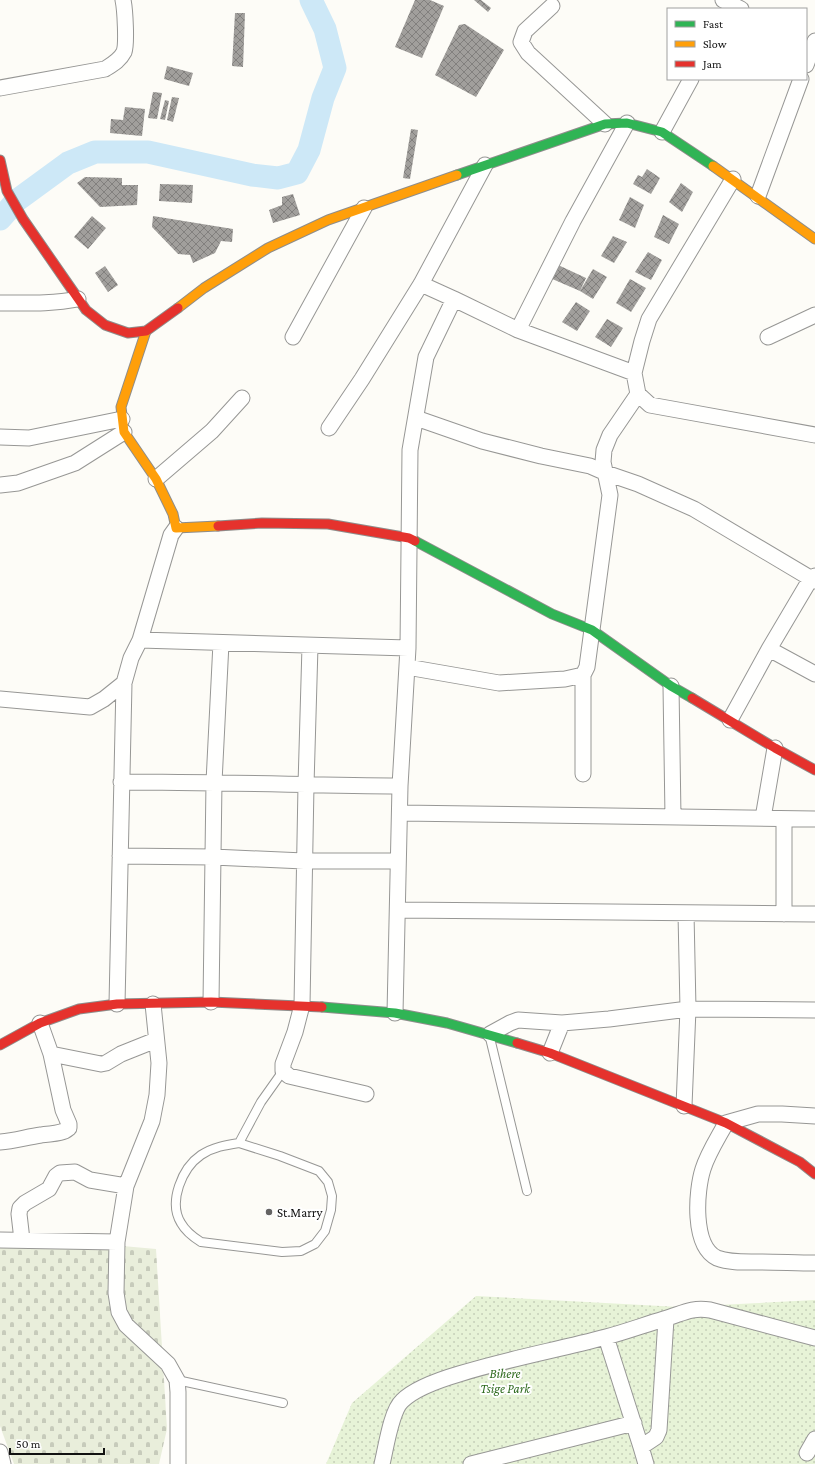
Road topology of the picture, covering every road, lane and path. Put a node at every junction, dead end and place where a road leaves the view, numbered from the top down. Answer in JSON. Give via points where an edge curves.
{"nodes":[{"id":1,"x":123,"y":0,"type":"edge"},
{"id":2,"x":552,"y":6,"type":"dead end"},
{"id":3,"x":815,"y":40,"type":"edge"},
{"id":4,"x":807,"y":62,"type":"edge"},
{"id":5,"x":690,"y":80,"type":"edge"},
{"id":6,"x":801,"y":80,"type":"edge"},
{"id":7,"x":0,"y":88,"type":"edge"},
{"id":8,"x":627,"y":123,"type":"junction"},
{"id":9,"x":605,"y":124,"type":"junction"},
{"id":10,"x":662,"y":132,"type":"junction"},
{"id":11,"x":0,"y":160,"type":"edge"},
{"id":12,"x":485,"y":166,"type":"junction"},
{"id":13,"x":733,"y":179,"type":"junction"},
{"id":14,"x":758,"y":196,"type":"junction"},
{"id":15,"x":364,"y":208,"type":"junction"},
{"id":16,"x":815,"y":239,"type":"edge"},
{"id":17,"x":421,"y":284,"type":"junction"},
{"id":18,"x":78,"y":299,"type":"junction"},
{"id":19,"x":454,"y":299,"type":"junction"},
{"id":20,"x":0,"y":303,"type":"edge"},
{"id":21,"x":815,"y":315,"type":"edge"},
{"id":22,"x":518,"y":330,"type":"junction"},
{"id":23,"x":146,"y":331,"type":"junction"},
{"id":24,"x":768,"y":336,"type":"dead end"},
{"id":25,"x":293,"y":337,"type":"dead end"},
{"id":26,"x":634,"y":373,"type":"junction"},
{"id":27,"x":638,"y":394,"type":"junction"},
{"id":28,"x":242,"y":398,"type":"dead end"},
{"id":29,"x":416,"y":418,"type":"junction"},
{"id":30,"x":123,"y":425,"type":"junction"},
{"id":31,"x":329,"y":428,"type":"dead end"},
{"id":32,"x":815,"y":435,"type":"edge"},
{"id":33,"x":0,"y":437,"type":"edge"},
{"id":34,"x":606,"y":473,"type":"junction"},
{"id":35,"x":156,"y":479,"type":"junction"},
{"id":36,"x":0,"y":485,"type":"edge"},
{"id":37,"x":176,"y":528,"type":"junction"},
{"id":38,"x":409,"y":538,"type":"junction"},
{"id":39,"x":814,"y":578,"type":"edge"},
{"id":40,"x":592,"y":630,"type":"junction"},
{"id":41,"x":140,"y":640,"type":"junction"},
{"id":42,"x":221,"y":643,"type":"junction"},
{"id":43,"x":310,"y":646,"type":"junction"},
{"id":44,"x":408,"y":648,"type":"junction"},
{"id":45,"x":769,"y":649,"type":"junction"},
{"id":46,"x":407,"y":667,"type":"junction"},
{"id":47,"x":815,"y":674,"type":"edge"},
{"id":48,"x":582,"y":675,"type":"junction"},
{"id":49,"x":124,"y":683,"type":"junction"},
{"id":50,"x":671,"y":686,"type":"junction"},
{"id":51,"x":0,"y":699,"type":"edge"},
{"id":52,"x":730,"y":720,"type":"junction"},
{"id":53,"x":775,"y":748,"type":"junction"},
{"id":54,"x":815,"y":770,"type":"edge"},
{"id":55,"x":583,"y":774,"type":"dead end"},
{"id":56,"x":121,"y":782,"type":"junction"},
{"id":57,"x":214,"y":782,"type":"junction"},
{"id":58,"x":306,"y":785,"type":"junction"},
{"id":59,"x":400,"y":786,"type":"junction"},
{"id":60,"x":400,"y":813,"type":"junction"},
{"id":61,"x":673,"y":817,"type":"junction"},
{"id":62,"x":762,"y":818,"type":"junction"},
{"id":63,"x":815,"y":819,"type":"edge"},
{"id":64,"x":784,"y":820,"type":"junction"},
{"id":65,"x":120,"y":856,"type":"junction"},
{"id":66,"x":213,"y":857,"type":"junction"},
{"id":67,"x":304,"y":861,"type":"junction"},
{"id":68,"x":398,"y":861,"type":"junction"},
{"id":69,"x":398,"y":910,"type":"junction"},
{"id":70,"x":686,"y":913,"type":"junction"},
{"id":71,"x":784,"y":914,"type":"junction"},
{"id":72,"x":815,"y":914,"type":"edge"},
{"id":73,"x":210,"y":1002,"type":"junction"},
{"id":74,"x":117,"y":1004,"type":"junction"},
{"id":75,"x":153,"y":1004,"type":"junction"},
{"id":76,"x":302,"y":1005,"type":"junction"},
{"id":77,"x":688,"y":1010,"type":"junction"},
{"id":78,"x":815,"y":1010,"type":"edge"},
{"id":79,"x":395,"y":1013,"type":"junction"},
{"id":80,"x":40,"y":1023,"type":"junction"},
{"id":81,"x":562,"y":1023,"type":"junction"},
{"id":82,"x":490,"y":1034,"type":"junction"},
{"id":83,"x":156,"y":1040,"type":"junction"},
{"id":84,"x":0,"y":1045,"type":"edge"},
{"id":85,"x":550,"y":1053,"type":"junction"},
{"id":86,"x":51,"y":1054,"type":"junction"},
{"id":87,"x":283,"y":1071,"type":"junction"},
{"id":88,"x":366,"y":1094,"type":"dead end"},
{"id":89,"x":684,"y":1106,"type":"junction"},
{"id":90,"x":815,"y":1116,"type":"edge"},
{"id":91,"x":726,"y":1123,"type":"junction"},
{"id":92,"x":0,"y":1142,"type":"edge"},
{"id":93,"x":239,"y":1143,"type":"junction"},
{"id":94,"x":815,"y":1174,"type":"edge"},
{"id":95,"x":126,"y":1186,"type":"junction"},
{"id":96,"x":527,"y":1191,"type":"dead end"},
{"id":97,"x":0,"y":1240,"type":"edge"},
{"id":98,"x":22,"y":1240,"type":"junction"},
{"id":99,"x":117,"y":1242,"type":"junction"},
{"id":100,"x":815,"y":1263,"type":"edge"},
{"id":101,"x":666,"y":1319,"type":"junction"},
{"id":102,"x":606,"y":1337,"type":"junction"},
{"id":103,"x":815,"y":1338,"type":"edge"},
{"id":104,"x":176,"y":1380,"type":"junction"},
{"id":105,"x":283,"y":1403,"type":"dead end"},
{"id":106,"x":634,"y":1423,"type":"junction"},
{"id":107,"x":815,"y":1439,"type":"edge"},
{"id":108,"x":641,"y":1447,"type":"junction"},
{"id":109,"x":0,"y":1452,"type":"edge"},
{"id":110,"x":808,"y":1453,"type":"dead end"},
{"id":111,"x":3,"y":1464,"type":"edge"},
{"id":112,"x":178,"y":1464,"type":"edge"},
{"id":113,"x":382,"y":1464,"type":"edge"},
{"id":114,"x":471,"y":1464,"type":"edge"},
{"id":115,"x":646,"y":1464,"type":"edge"}],
"edges":[{"from":1,"to":7,"type":"street","via":[[126,12],[124,50],[117,61],[106,69]]},
{"from":2,"to":9,"type":"street","via":[[525,31],[521,42],[528,53]]},
{"from":3,"to":4,"type":"street"},
{"from":5,"to":10,"type":"street"},
{"from":6,"to":14,"type":"street"},
{"from":8,"to":9,"type":"street"},
{"from":8,"to":10,"type":"street"},
{"from":8,"to":22,"type":"street","via":[[573,221]]},
{"from":9,"to":12,"type":"street"},
{"from":10,"to":13,"type":"street"},
{"from":11,"to":18,"type":"street","via":[[7,191],[23,219]]},
{"from":12,"to":15,"type":"street"},
{"from":12,"to":17,"type":"street"},
{"from":13,"to":14,"type":"street"},
{"from":13,"to":26,"type":"street","via":[[649,319]]},
{"from":14,"to":16,"type":"street"},
{"from":15,"to":23,"type":"street","via":[[328,220],[268,248],[204,288]]},
{"from":15,"to":25,"type":"street"},
{"from":17,"to":19,"type":"street"},
{"from":17,"to":31,"type":"street"},
{"from":18,"to":20,"type":"street","via":[[40,304]]},
{"from":18,"to":23,"type":"street","via":[[86,310],[106,325],[128,333]]},
{"from":19,"to":22,"type":"street"},
{"from":19,"to":29,"type":"street","via":[[426,357]]},
{"from":21,"to":24,"type":"street"},
{"from":22,"to":26,"type":"street"},
{"from":23,"to":30,"type":"street","via":[[121,407]]},
{"from":26,"to":27,"type":"street"},
{"from":27,"to":32,"type":"street","via":[[650,405]]},
{"from":27,"to":34,"type":"street","via":[[610,435],[604,450],[603,462]]},
{"from":28,"to":35,"type":"street","via":[[212,431]]},
{"from":29,"to":34,"type":"street","via":[[482,441],[590,466]]},
{"from":29,"to":38,"type":"street","via":[[410,450]]},
{"from":30,"to":33,"type":"street","via":[[29,438]]},
{"from":30,"to":35,"type":"street"},
{"from":30,"to":36,"type":"street","via":[[75,463],[18,483]]},
{"from":34,"to":39,"type":"street","via":[[694,509]]},
{"from":34,"to":40,"type":"street","via":[[610,496]]},
{"from":35,"to":37,"type":"street","via":[[173,514]]},
{"from":37,"to":38,"type":"street","via":[[262,523],[328,524]]},
{"from":37,"to":41,"type":"street","via":[[170,535]]},
{"from":38,"to":40,"type":"street","via":[[552,614]]},
{"from":38,"to":44,"type":"street"},
{"from":39,"to":45,"type":"street"},
{"from":40,"to":48,"type":"street","via":[[587,666]]},
{"from":40,"to":50,"type":"street"},
{"from":41,"to":42,"type":"street"},
{"from":41,"to":49,"type":"street","via":[[130,658]]},
{"from":42,"to":43,"type":"street"},
{"from":42,"to":57,"type":"street"},
{"from":43,"to":44,"type":"street"},
{"from":43,"to":58,"type":"street"},
{"from":44,"to":46,"type":"street"},
{"from":45,"to":47,"type":"street"},
{"from":45,"to":52,"type":"street"},
{"from":46,"to":48,"type":"street","via":[[499,683],[564,679]]},
{"from":46,"to":59,"type":"street"},
{"from":48,"to":55,"type":"street"},
{"from":49,"to":51,"type":"street","via":[[90,707]]},
{"from":49,"to":56,"type":"street"},
{"from":50,"to":52,"type":"street"},
{"from":50,"to":61,"type":"street"},
{"from":52,"to":53,"type":"street"},
{"from":53,"to":54,"type":"street"},
{"from":53,"to":62,"type":"street"},
{"from":56,"to":57,"type":"street"},
{"from":56,"to":65,"type":"street"},
{"from":57,"to":58,"type":"street"},
{"from":57,"to":66,"type":"street"},
{"from":58,"to":59,"type":"street"},
{"from":58,"to":67,"type":"street"},
{"from":59,"to":60,"type":"street"},
{"from":60,"to":61,"type":"street"},
{"from":60,"to":68,"type":"street"},
{"from":61,"to":62,"type":"street"},
{"from":62,"to":64,"type":"street"},
{"from":63,"to":64,"type":"street"},
{"from":64,"to":71,"type":"street"},
{"from":65,"to":66,"type":"street"},
{"from":65,"to":74,"type":"street"},
{"from":66,"to":67,"type":"street"},
{"from":66,"to":73,"type":"street"},
{"from":67,"to":68,"type":"street"},
{"from":67,"to":76,"type":"street"},
{"from":68,"to":69,"type":"street"},
{"from":69,"to":70,"type":"street"},
{"from":69,"to":79,"type":"street"},
{"from":70,"to":71,"type":"street"},
{"from":70,"to":77,"type":"street"},
{"from":71,"to":72,"type":"street"},
{"from":73,"to":75,"type":"street"},
{"from":73,"to":76,"type":"street"},
{"from":74,"to":75,"type":"street"},
{"from":74,"to":80,"type":"street","via":[[79,1009]]},
{"from":75,"to":83,"type":"street"},
{"from":76,"to":79,"type":"street"},
{"from":76,"to":87,"type":"street"},
{"from":77,"to":78,"type":"street"},
{"from":77,"to":81,"type":"street"},
{"from":77,"to":89,"type":"street"},
{"from":79,"to":82,"type":"street"},
{"from":80,"to":84,"type":"street"},
{"from":80,"to":86,"type":"street"},
{"from":81,"to":82,"type":"street","via":[[518,1020]]},
{"from":81,"to":85,"type":"street"},
{"from":82,"to":85,"type":"street"},
{"from":82,"to":96,"type":"lane"},
{"from":83,"to":86,"type":"street","via":[[100,1064]]},
{"from":83,"to":95,"type":"street","via":[[158,1095],[152,1120]]},
{"from":85,"to":89,"type":"street"},
{"from":86,"to":92,"type":"street","via":[[69,1128],[59,1133]]},
{"from":87,"to":88,"type":"street","via":[[289,1076]]},
{"from":87,"to":93,"type":"lane","via":[[261,1102]]},
{"from":89,"to":91,"type":"street"},
{"from":90,"to":91,"type":"street","via":[[758,1114]]},
{"from":91,"to":94,"type":"street","via":[[800,1162]]},
{"from":91,"to":100,"type":"street","via":[[703,1170],[698,1201],[704,1244],[717,1258],[727,1260]]},
{"from":93,"to":93,"type":"lane","via":[[319,1171],[328,1182],[332,1196],[331,1210],[325,1231],[315,1244],[301,1250],[282,1252],[201,1242],[191,1236],[180,1223],[176,1205],[178,1186],[187,1168],[201,1155],[219,1146]]},
{"from":95,"to":98,"type":"street","via":[[90,1180],[75,1172],[60,1173],[49,1189],[20,1208]]},
{"from":95,"to":99,"type":"street"},
{"from":97,"to":98,"type":"street"},
{"from":98,"to":99,"type":"street"},
{"from":99,"to":104,"type":"street","via":[[116,1293],[119,1312],[126,1325],[168,1364]]},
{"from":101,"to":102,"type":"street"},
{"from":101,"to":103,"type":"street","via":[[699,1308]]},
{"from":101,"to":108,"type":"street","via":[[659,1430],[656,1437]]},
{"from":102,"to":106,"type":"street"},
{"from":102,"to":113,"type":"street","via":[[458,1374],[411,1394],[395,1410]]},
{"from":104,"to":105,"type":"lane"},
{"from":104,"to":112,"type":"street"},
{"from":106,"to":108,"type":"street"},
{"from":106,"to":114,"type":"street"},
{"from":107,"to":110,"type":"street"},
{"from":108,"to":115,"type":"street"},
{"from":109,"to":111,"type":"street"}]}
